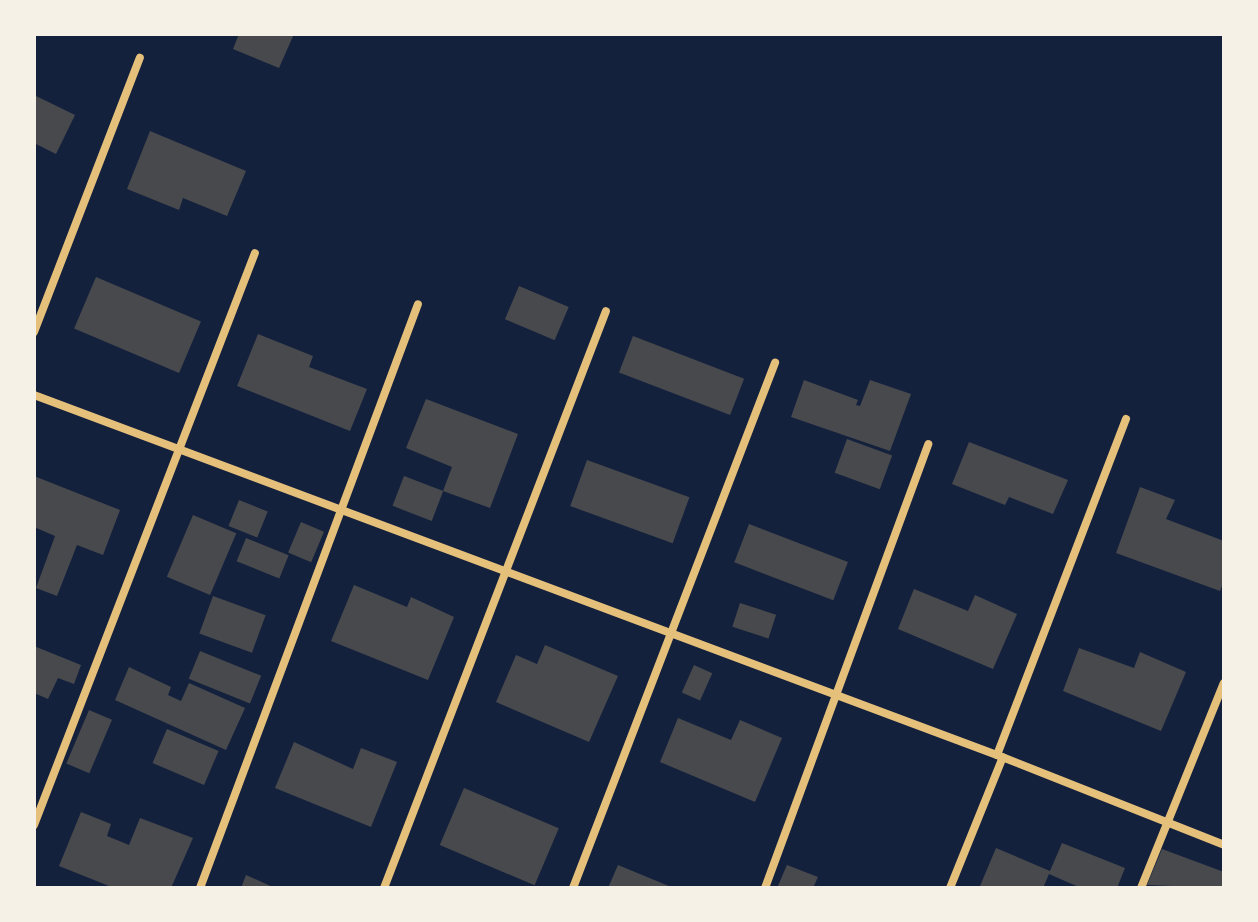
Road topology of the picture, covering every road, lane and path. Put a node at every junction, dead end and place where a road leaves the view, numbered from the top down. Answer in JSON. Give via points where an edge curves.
{"nodes":[{"id":1,"x":140,"y":58,"type":"dead end"},
{"id":2,"x":255,"y":253,"type":"dead end"},
{"id":3,"x":418,"y":304,"type":"dead end"},
{"id":4,"x":606,"y":311,"type":"dead end"},
{"id":5,"x":34,"y":332,"type":"edge"},
{"id":6,"x":775,"y":363,"type":"dead end"},
{"id":7,"x":34,"y":395,"type":"edge"},
{"id":8,"x":1126,"y":419,"type":"dead end"},
{"id":9,"x":928,"y":444,"type":"dead end"},
{"id":10,"x":177,"y":448,"type":"junction"},
{"id":11,"x":342,"y":511,"type":"junction"},
{"id":12,"x":505,"y":571,"type":"junction"},
{"id":13,"x":671,"y":633,"type":"junction"},
{"id":14,"x":1224,"y":683,"type":"edge"},
{"id":15,"x":833,"y":693,"type":"junction"},
{"id":16,"x":1000,"y":756,"type":"junction"},
{"id":17,"x":1167,"y":822,"type":"junction"},
{"id":18,"x":34,"y":825,"type":"edge"},
{"id":19,"x":1224,"y":845,"type":"edge"},
{"id":20,"x":200,"y":888,"type":"edge"},
{"id":21,"x":384,"y":888,"type":"edge"},
{"id":22,"x":573,"y":888,"type":"edge"},
{"id":23,"x":765,"y":888,"type":"edge"},
{"id":24,"x":950,"y":888,"type":"edge"},
{"id":25,"x":1141,"y":888,"type":"edge"}],
"edges":[{"from":1,"to":5,"type":"street"},
{"from":2,"to":10,"type":"street"},
{"from":3,"to":11,"type":"street"},
{"from":4,"to":12,"type":"street"},
{"from":6,"to":13,"type":"street"},
{"from":7,"to":10,"type":"street"},
{"from":8,"to":16,"type":"street"},
{"from":9,"to":15,"type":"street"},
{"from":10,"to":11,"type":"street"},
{"from":10,"to":18,"type":"street"},
{"from":11,"to":12,"type":"street"},
{"from":11,"to":20,"type":"street"},
{"from":12,"to":13,"type":"street"},
{"from":12,"to":21,"type":"street"},
{"from":13,"to":15,"type":"street"},
{"from":13,"to":22,"type":"street"},
{"from":14,"to":17,"type":"street"},
{"from":15,"to":16,"type":"street"},
{"from":15,"to":23,"type":"street"},
{"from":16,"to":17,"type":"street"},
{"from":16,"to":24,"type":"street"},
{"from":17,"to":19,"type":"street"},
{"from":17,"to":25,"type":"street"}]}
